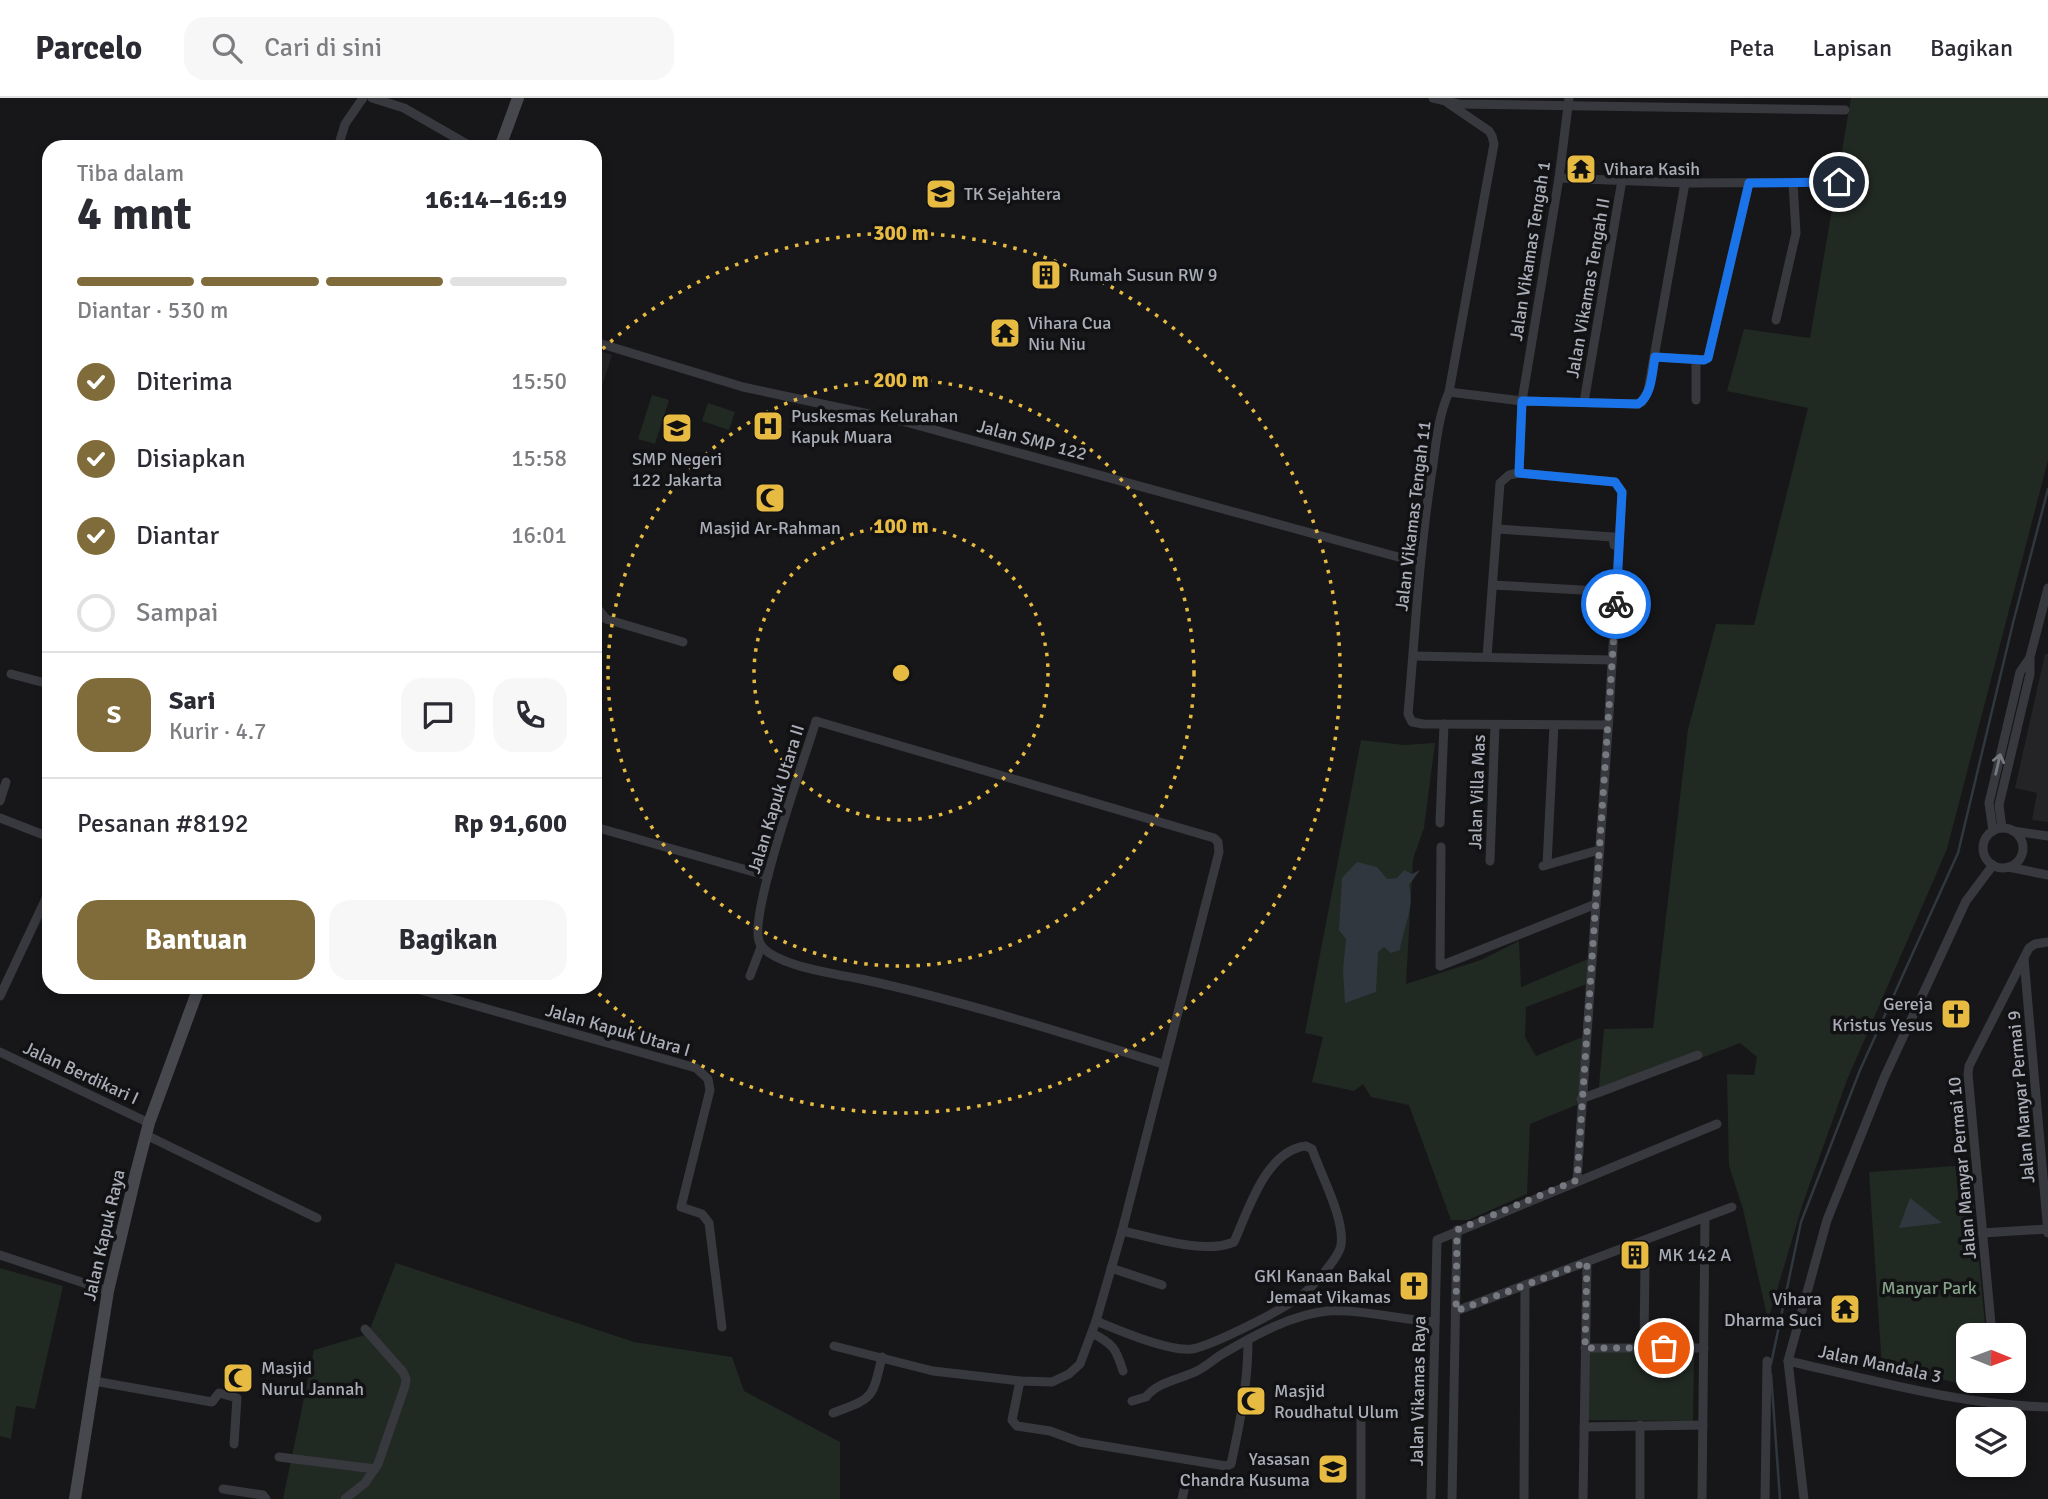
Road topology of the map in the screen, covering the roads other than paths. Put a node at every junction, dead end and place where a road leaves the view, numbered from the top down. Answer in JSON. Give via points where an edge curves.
{"nodes":[{"id":1,"x":363,"y":98,"type":"edge"},
{"id":2,"x":372,"y":98,"type":"edge"},
{"id":3,"x":518,"y":98,"type":"edge"},
{"id":4,"x":1433,"y":98,"type":"edge"},
{"id":5,"x":1507,"y":101,"type":"edge"},
{"id":6,"x":1569,"y":102,"type":"edge"},
{"id":7,"x":1448,"y":103,"type":"junction"},
{"id":8,"x":1845,"y":110,"type":"dead end"},
{"id":9,"x":340,"y":140,"type":"edge"},
{"id":10,"x":460,"y":140,"type":"edge"},
{"id":11,"x":503,"y":140,"type":"edge"},
{"id":12,"x":1559,"y":178,"type":"junction"},
{"id":13,"x":1622,"y":180,"type":"junction"},
{"id":14,"x":1839,"y":182,"type":"dead end"},
{"id":15,"x":1685,"y":183,"type":"junction"},
{"id":16,"x":1749,"y":183,"type":"junction"},
{"id":17,"x":1793,"y":183,"type":"junction"},
{"id":18,"x":1776,"y":320,"type":"dead end"},
{"id":19,"x":602,"y":344,"type":"edge"},
{"id":20,"x":1655,"y":357,"type":"junction"},
{"id":21,"x":1696,"y":359,"type":"junction"},
{"id":22,"x":1449,"y":392,"type":"junction"},
{"id":23,"x":1696,"y":400,"type":"dead end"},
{"id":24,"x":1522,"y":401,"type":"junction"},
{"id":25,"x":1584,"y":402,"type":"junction"},
{"id":26,"x":1519,"y":473,"type":"junction"},
{"id":27,"x":1498,"y":529,"type":"junction"},
{"id":28,"x":1614,"y":553,"type":"dead end"},
{"id":29,"x":1420,"y":563,"type":"junction"},
{"id":30,"x":1493,"y":585,"type":"junction"},
{"id":31,"x":2048,"y":588,"type":"edge"},
{"id":32,"x":1617,"y":592,"type":"junction"},
{"id":33,"x":602,"y":614,"type":"edge"},
{"id":34,"x":683,"y":642,"type":"dead end"},
{"id":35,"x":1413,"y":656,"type":"junction"},
{"id":36,"x":1487,"y":657,"type":"junction"},
{"id":37,"x":1612,"y":660,"type":"junction"},
{"id":38,"x":11,"y":674,"type":"dead end"},
{"id":39,"x":42,"y":682,"type":"edge"},
{"id":40,"x":1444,"y":724,"type":"junction"},
{"id":41,"x":1494,"y":724,"type":"junction"},
{"id":42,"x":1554,"y":725,"type":"junction"},
{"id":43,"x":1608,"y":725,"type":"junction"},
{"id":44,"x":6,"y":782,"type":"dead end"},
{"id":45,"x":0,"y":801,"type":"edge"},
{"id":46,"x":0,"y":818,"type":"edge"},
{"id":47,"x":1440,"y":823,"type":"dead end"},
{"id":48,"x":1997,"y":829,"type":"junction"},
{"id":49,"x":602,"y":830,"type":"edge"},
{"id":50,"x":2013,"y":831,"type":"junction"},
{"id":51,"x":42,"y":834,"type":"edge"},
{"id":52,"x":2048,"y":836,"type":"edge"},
{"id":53,"x":1441,"y":847,"type":"dead end"},
{"id":54,"x":1599,"y":850,"type":"junction"},
{"id":55,"x":1490,"y":861,"type":"dead end"},
{"id":56,"x":1993,"y":865,"type":"junction"},
{"id":57,"x":2008,"y":867,"type":"junction"},
{"id":58,"x":763,"y":875,"type":"junction"},
{"id":59,"x":2048,"y":875,"type":"edge"},
{"id":60,"x":1596,"y":904,"type":"junction"},
{"id":61,"x":42,"y":907,"type":"edge"},
{"id":62,"x":2048,"y":942,"type":"edge"},
{"id":63,"x":761,"y":947,"type":"junction"},
{"id":64,"x":2024,"y":958,"type":"junction"},
{"id":65,"x":750,"y":976,"type":"dead end"},
{"id":66,"x":196,"y":994,"type":"edge"},
{"id":67,"x":435,"y":994,"type":"edge"},
{"id":68,"x":0,"y":996,"type":"edge"},
{"id":69,"x":0,"y":1052,"type":"edge"},
{"id":70,"x":1698,"y":1055,"type":"dead end"},
{"id":71,"x":1163,"y":1065,"type":"junction"},
{"id":72,"x":1581,"y":1099,"type":"junction"},
{"id":73,"x":1717,"y":1124,"type":"dead end"},
{"id":74,"x":147,"y":1129,"type":"junction"},
{"id":75,"x":1577,"y":1180,"type":"junction"},
{"id":76,"x":2047,"y":1205,"type":"edge"},
{"id":77,"x":1732,"y":1207,"type":"dead end"},
{"id":78,"x":1705,"y":1217,"type":"junction"},
{"id":79,"x":317,"y":1219,"type":"dead end"},
{"id":80,"x":1122,"y":1231,"type":"junction"},
{"id":81,"x":1455,"y":1231,"type":"junction"},
{"id":82,"x":2048,"y":1231,"type":"edge"},
{"id":83,"x":1982,"y":1233,"type":"junction"},
{"id":84,"x":0,"y":1255,"type":"edge"},
{"id":85,"x":1645,"y":1258,"type":"dead end"},
{"id":86,"x":1587,"y":1262,"type":"junction"},
{"id":87,"x":1111,"y":1268,"type":"junction"},
{"id":88,"x":1162,"y":1285,"type":"dead end"},
{"id":89,"x":1525,"y":1285,"type":"junction"},
{"id":90,"x":108,"y":1291,"type":"junction"},
{"id":91,"x":1456,"y":1311,"type":"junction"},
{"id":92,"x":1096,"y":1321,"type":"junction"},
{"id":93,"x":1436,"y":1322,"type":"junction"},
{"id":94,"x":1991,"y":1323,"type":"edge"},
{"id":95,"x":722,"y":1327,"type":"dead end"},
{"id":96,"x":365,"y":1329,"type":"dead end"},
{"id":97,"x":1091,"y":1333,"type":"junction"},
{"id":98,"x":1248,"y":1341,"type":"junction"},
{"id":99,"x":834,"y":1346,"type":"dead end"},
{"id":100,"x":1585,"y":1348,"type":"junction"},
{"id":101,"x":1644,"y":1348,"type":"junction"},
{"id":102,"x":1704,"y":1349,"type":"junction"},
{"id":103,"x":883,"y":1357,"type":"junction"},
{"id":104,"x":1767,"y":1361,"type":"dead end"},
{"id":105,"x":1788,"y":1361,"type":"junction"},
{"id":106,"x":1123,"y":1371,"type":"dead end"},
{"id":107,"x":94,"y":1381,"type":"junction"},
{"id":108,"x":1020,"y":1381,"type":"junction"},
{"id":109,"x":1132,"y":1401,"type":"dead end"},
{"id":110,"x":2048,"y":1407,"type":"edge"},
{"id":111,"x":1361,"y":1412,"type":"dead end"},
{"id":112,"x":832,"y":1413,"type":"dead end"},
{"id":113,"x":1640,"y":1425,"type":"junction"},
{"id":114,"x":1703,"y":1425,"type":"junction"},
{"id":115,"x":1584,"y":1427,"type":"junction"},
{"id":116,"x":233,"y":1444,"type":"dead end"},
{"id":117,"x":279,"y":1457,"type":"dead end"},
{"id":118,"x":375,"y":1469,"type":"junction"},
{"id":119,"x":1186,"y":1481,"type":"dead end"},
{"id":120,"x":223,"y":1489,"type":"dead end"},
{"id":121,"x":75,"y":1499,"type":"edge"},
{"id":122,"x":266,"y":1499,"type":"edge"},
{"id":123,"x":345,"y":1499,"type":"edge"},
{"id":124,"x":1182,"y":1499,"type":"edge"},
{"id":125,"x":1361,"y":1499,"type":"edge"},
{"id":126,"x":1431,"y":1499,"type":"edge"},
{"id":127,"x":1452,"y":1499,"type":"edge"},
{"id":128,"x":1524,"y":1499,"type":"edge"},
{"id":129,"x":1583,"y":1499,"type":"edge"},
{"id":130,"x":1640,"y":1499,"type":"edge"},
{"id":131,"x":1702,"y":1499,"type":"edge"},
{"id":132,"x":1765,"y":1499,"type":"edge"},
{"id":133,"x":1804,"y":1499,"type":"edge"}],
"edges":[{"from":1,"to":9,"type":"street"},
{"from":2,"to":10,"type":"street","via":[[404,108]]},
{"from":3,"to":11,"type":"main road"},
{"from":4,"to":7,"type":"street"},
{"from":5,"to":6,"type":"street"},
{"from":5,"to":7,"type":"street"},
{"from":6,"to":8,"type":"street"},
{"from":6,"to":12,"type":"street","name":"Jalan Vikamas Tengah 1"},
{"from":7,"to":22,"type":"street","name":"Jalan Vikamas Tengah 11","via":[[1489,131],[1494,144]]},
{"from":12,"to":13,"type":"street"},
{"from":12,"to":24,"type":"street","name":"Jalan Vikamas Tengah 1"},
{"from":13,"to":15,"type":"street"},
{"from":13,"to":25,"type":"street","name":"Jalan Vikamas Tengah II"},
{"from":14,"to":17,"type":"street"},
{"from":15,"to":16,"type":"street"},
{"from":15,"to":20,"type":"street"},
{"from":16,"to":17,"type":"street"},
{"from":16,"to":21,"type":"street","via":[[1710,354],[1704,360]]},
{"from":17,"to":18,"type":"street","via":[[1796,233]]},
{"from":19,"to":29,"type":"street","name":"Jalan SMP 122","via":[[743,387],[902,421]]},
{"from":20,"to":21,"type":"street"},
{"from":20,"to":25,"type":"street","via":[[1642,402]]},
{"from":21,"to":23,"type":"street"},
{"from":22,"to":24,"type":"street"},
{"from":22,"to":29,"type":"street","name":"Jalan Vikamas Tengah 11","via":[[1441,409]]},
{"from":24,"to":25,"type":"street"},
{"from":24,"to":26,"type":"street","name":"Jalan Vikamas Tengah 1"},
{"from":26,"to":27,"type":"street","via":[[1500,483]]},
{"from":26,"to":32,"type":"street","via":[[1619,486]]},
{"from":27,"to":28,"type":"street","via":[[1613,537]]},
{"from":27,"to":30,"type":"street"},
{"from":29,"to":35,"type":"street","name":"Jalan Vikamas Tengah 11"},
{"from":30,"to":32,"type":"street"},
{"from":30,"to":36,"type":"street"},
{"from":31,"to":48,"type":"street","via":[[2030,657],[2020,672],[1989,803]]},
{"from":32,"to":37,"type":"street"},
{"from":33,"to":34,"type":"street"},
{"from":35,"to":36,"type":"street"},
{"from":35,"to":40,"type":"street","name":"Jalan Vikamas Tengah 11","via":[[1408,714],[1412,722]]},
{"from":36,"to":37,"type":"street"},
{"from":37,"to":43,"type":"street"},
{"from":38,"to":39,"type":"street"},
{"from":40,"to":41,"type":"street","name":"Jalan Vikamas Tengah 11"},
{"from":40,"to":47,"type":"street"},
{"from":41,"to":42,"type":"street","name":"Jalan Vikamas Tengah 11"},
{"from":41,"to":55,"type":"street","name":"Jalan Villa Mas"},
{"from":42,"to":43,"type":"street","name":"Jalan Vikamas Tengah 11"},
{"from":42,"to":54,"type":"street","via":[[1545,865]]},
{"from":43,"to":54,"type":"street"},
{"from":44,"to":45,"type":"street"},
{"from":46,"to":51,"type":"street"},
{"from":48,"to":50,"type":"street"},
{"from":48,"to":56,"type":"street","via":[[1986,838],[1983,848]]},
{"from":49,"to":58,"type":"street"},
{"from":50,"to":52,"type":"street"},
{"from":50,"to":57,"type":"street","via":[[2023,848],[2017,862]]},
{"from":53,"to":60,"type":"street","via":[[1440,966]]},
{"from":54,"to":60,"type":"street"},
{"from":56,"to":57,"type":"street"},
{"from":56,"to":105,"type":"street","via":[[1966,901],[1879,1090],[1827,1220]]},
{"from":57,"to":59,"type":"street"},
{"from":58,"to":63,"type":"street","name":"Jalan Kapuk Utara II","via":[[757,935]]},
{"from":58,"to":71,"type":"street","name":"Jalan Kapuk Utara II","via":[[816,720],[1214,838],[1219,852]]},
{"from":60,"to":72,"type":"street"},
{"from":61,"to":68,"type":"street"},
{"from":62,"to":64,"type":"street","name":"Jalan Manyar Permai 10","via":[[2035,944]]},
{"from":63,"to":65,"type":"street"},
{"from":63,"to":71,"type":"street","via":[[774,957],[808,968],[936,996]]},
{"from":64,"to":76,"type":"street","name":"Jalan Manyar Permai 9"},
{"from":64,"to":83,"type":"street","name":"Jalan Manyar Permai 10","via":[[1968,1069]]},
{"from":66,"to":74,"type":"main road","name":"Jalan Kapuk Raya"},
{"from":67,"to":95,"type":"street","name":"Jalan Kapuk Utara I","via":[[696,1068],[705,1075],[710,1090],[681,1207],[702,1214],[709,1223]]},
{"from":69,"to":74,"type":"street","name":"Jalan Berdikari I"},
{"from":70,"to":72,"type":"street"},
{"from":71,"to":80,"type":"street","name":"Jalan Kapuk Utara II"},
{"from":72,"to":75,"type":"street"},
{"from":73,"to":75,"type":"street"},
{"from":74,"to":79,"type":"street","name":"Jalan Berdikari I"},
{"from":74,"to":90,"type":"main road","name":"Jalan Kapuk Raya"},
{"from":75,"to":81,"type":"street"},
{"from":76,"to":82,"type":"street","name":"Jalan Manyar Permai 9"},
{"from":77,"to":78,"type":"street"},
{"from":78,"to":86,"type":"street"},
{"from":78,"to":102,"type":"street"},
{"from":80,"to":87,"type":"street","name":"Jalan Kapuk Utara II"},
{"from":80,"to":92,"type":"street","via":[[1193,1246],[1234,1242],[1272,1165],[1306,1146],[1312,1149],[1337,1216],[1341,1244],[1338,1254],[1303,1295],[1202,1346],[1185,1349],[1159,1343]]},
{"from":81,"to":91,"type":"street","name":"Jalan Vikamas Raya"},
{"from":81,"to":93,"type":"street","name":"Jalan Vikamas Raya","via":[[1436,1241]]},
{"from":82,"to":83,"type":"street"},
{"from":83,"to":94,"type":"street","name":"Jalan Manyar Permai 10"},
{"from":84,"to":90,"type":"street"},
{"from":85,"to":101,"type":"street"},
{"from":86,"to":89,"type":"street"},
{"from":86,"to":100,"type":"street"},
{"from":87,"to":88,"type":"street"},
{"from":87,"to":92,"type":"street","name":"Jalan Kapuk Utara II"},
{"from":89,"to":91,"type":"street"},
{"from":89,"to":128,"type":"street"},
{"from":90,"to":107,"type":"main road","name":"Jalan Kapuk Raya"},
{"from":91,"to":127,"type":"street","name":"Jalan Vikamas Raya"},
{"from":92,"to":97,"type":"street","name":"Jalan Kapuk Utara II"},
{"from":93,"to":98,"type":"street","via":[[1327,1311],[1279,1325]]},
{"from":93,"to":126,"type":"street","name":"Jalan Vikamas Raya"},
{"from":96,"to":118,"type":"street","via":[[406,1379]]},
{"from":97,"to":106,"type":"street","via":[[1113,1345]]},
{"from":97,"to":108,"type":"street","name":"Jalan Kapuk Utara II","via":[[1084,1357],[1069,1374],[1052,1382]]},
{"from":98,"to":108,"type":"street","via":[[1247,1381],[1231,1464],[1226,1466],[1080,1442],[1017,1426],[1012,1420]]},
{"from":98,"to":109,"type":"street","via":[[1198,1370],[1152,1389],[1146,1398]]},
{"from":99,"to":103,"type":"street","name":"Jalan Kapuk Utara II"},
{"from":100,"to":101,"type":"street"},
{"from":100,"to":115,"type":"street"},
{"from":101,"to":102,"type":"street"},
{"from":102,"to":114,"type":"street"},
{"from":103,"to":108,"type":"street","name":"Jalan Kapuk Utara II","via":[[933,1371]]},
{"from":103,"to":112,"type":"street","via":[[871,1395]]},
{"from":104,"to":132,"type":"street"},
{"from":105,"to":110,"type":"street","name":"Jalan Mandala 3","via":[[1932,1392]]},
{"from":105,"to":133,"type":"street"},
{"from":107,"to":116,"type":"street","via":[[212,1402],[219,1393],[237,1398]]},
{"from":107,"to":121,"type":"main road","name":"Jalan Kapuk Raya"},
{"from":111,"to":125,"type":"street"},
{"from":113,"to":114,"type":"street"},
{"from":113,"to":115,"type":"street"},
{"from":113,"to":130,"type":"street"},
{"from":114,"to":131,"type":"street"},
{"from":115,"to":129,"type":"street"},
{"from":117,"to":118,"type":"street"},
{"from":118,"to":123,"type":"street"},
{"from":119,"to":124,"type":"street"},
{"from":120,"to":122,"type":"street","via":[[263,1494]]}]}
